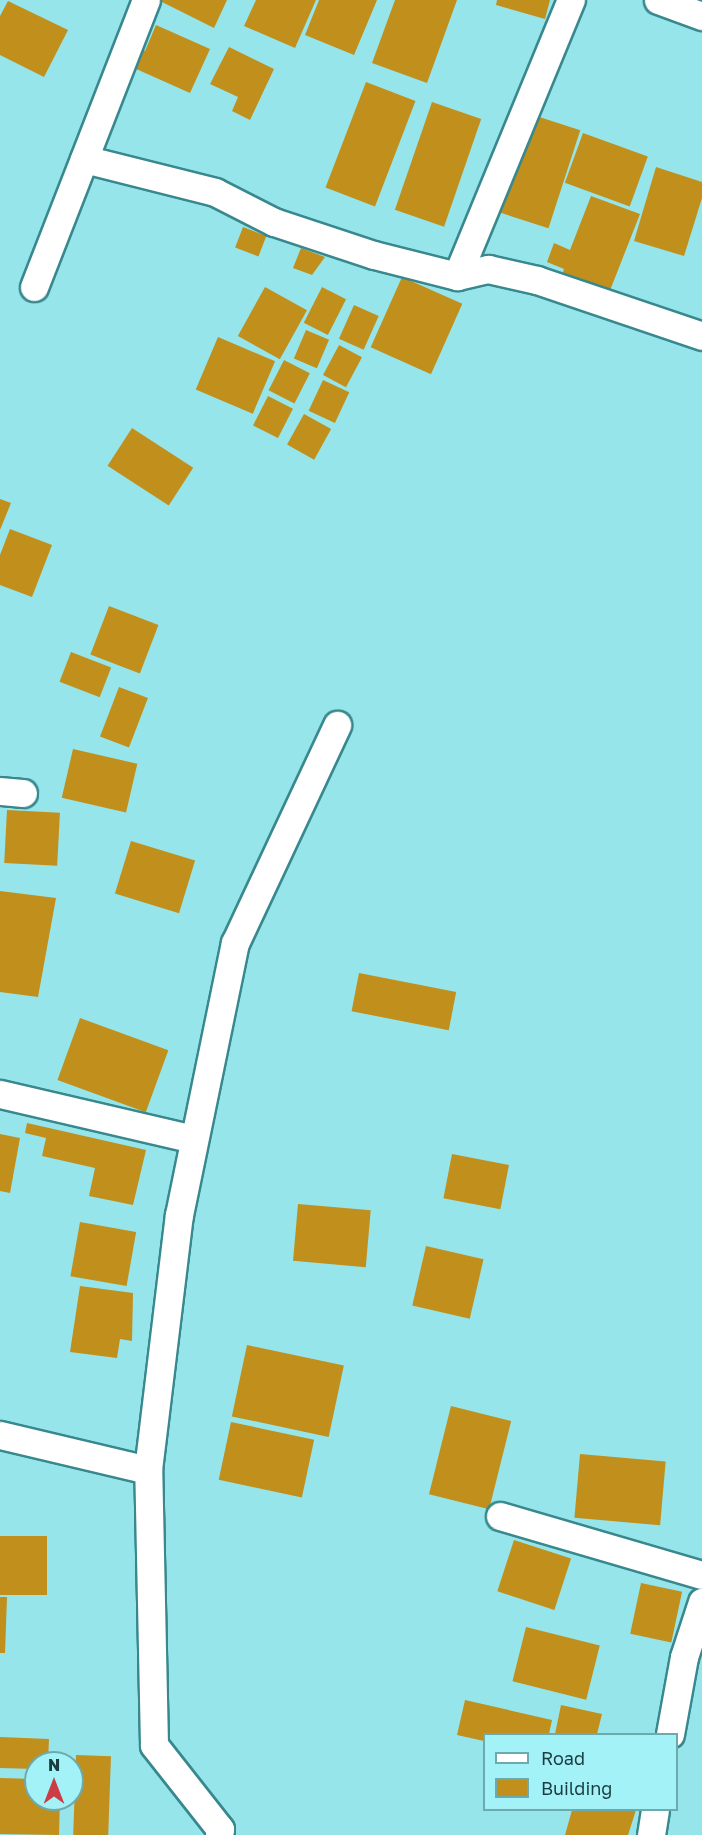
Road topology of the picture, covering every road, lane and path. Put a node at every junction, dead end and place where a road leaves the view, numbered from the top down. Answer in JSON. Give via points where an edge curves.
{"nodes":[{"id":1,"x":146,"y":0,"type":"edge"},
{"id":2,"x":571,"y":0,"type":"edge"},
{"id":3,"x":658,"y":0,"type":"edge"},
{"id":4,"x":702,"y":16,"type":"edge"},
{"id":5,"x":84,"y":159,"type":"junction"},
{"id":6,"x":457,"y":276,"type":"junction"},
{"id":7,"x":34,"y":287,"type":"dead end"},
{"id":8,"x":702,"y":336,"type":"edge"},
{"id":9,"x":337,"y":725,"type":"dead end"},
{"id":10,"x":0,"y":1094,"type":"edge"},
{"id":11,"x":194,"y":1139,"type":"junction"},
{"id":12,"x":0,"y":1435,"type":"edge"},
{"id":13,"x":148,"y":1470,"type":"junction"},
{"id":14,"x":500,"y":1516,"type":"dead end"},
{"id":15,"x":702,"y":1575,"type":"edge"},
{"id":16,"x":702,"y":1602,"type":"edge"},
{"id":17,"x":693,"y":1660,"type":"edge"},
{"id":18,"x":670,"y":1733,"type":"edge"},
{"id":19,"x":656,"y":1811,"type":"edge"},
{"id":20,"x":219,"y":1835,"type":"edge"},
{"id":21,"x":651,"y":1835,"type":"edge"}],
"edges":[{"from":1,"to":5,"type":"street"},
{"from":2,"to":6,"type":"street"},
{"from":3,"to":4,"type":"street"},
{"from":5,"to":6,"type":"street","via":[[215,192],[274,222]]},
{"from":5,"to":7,"type":"street"},
{"from":6,"to":8,"type":"street","via":[[488,269],[537,280]]},
{"from":9,"to":11,"type":"street","via":[[235,943]]},
{"from":10,"to":11,"type":"street"},
{"from":11,"to":13,"type":"street","via":[[179,1215]]},
{"from":12,"to":13,"type":"street"},
{"from":13,"to":20,"type":"street","via":[[153,1744],[220,1829]]},
{"from":14,"to":15,"type":"street"},
{"from":16,"to":17,"type":"street"},
{"from":17,"to":18,"type":"street"},
{"from":19,"to":21,"type":"street"}]}
